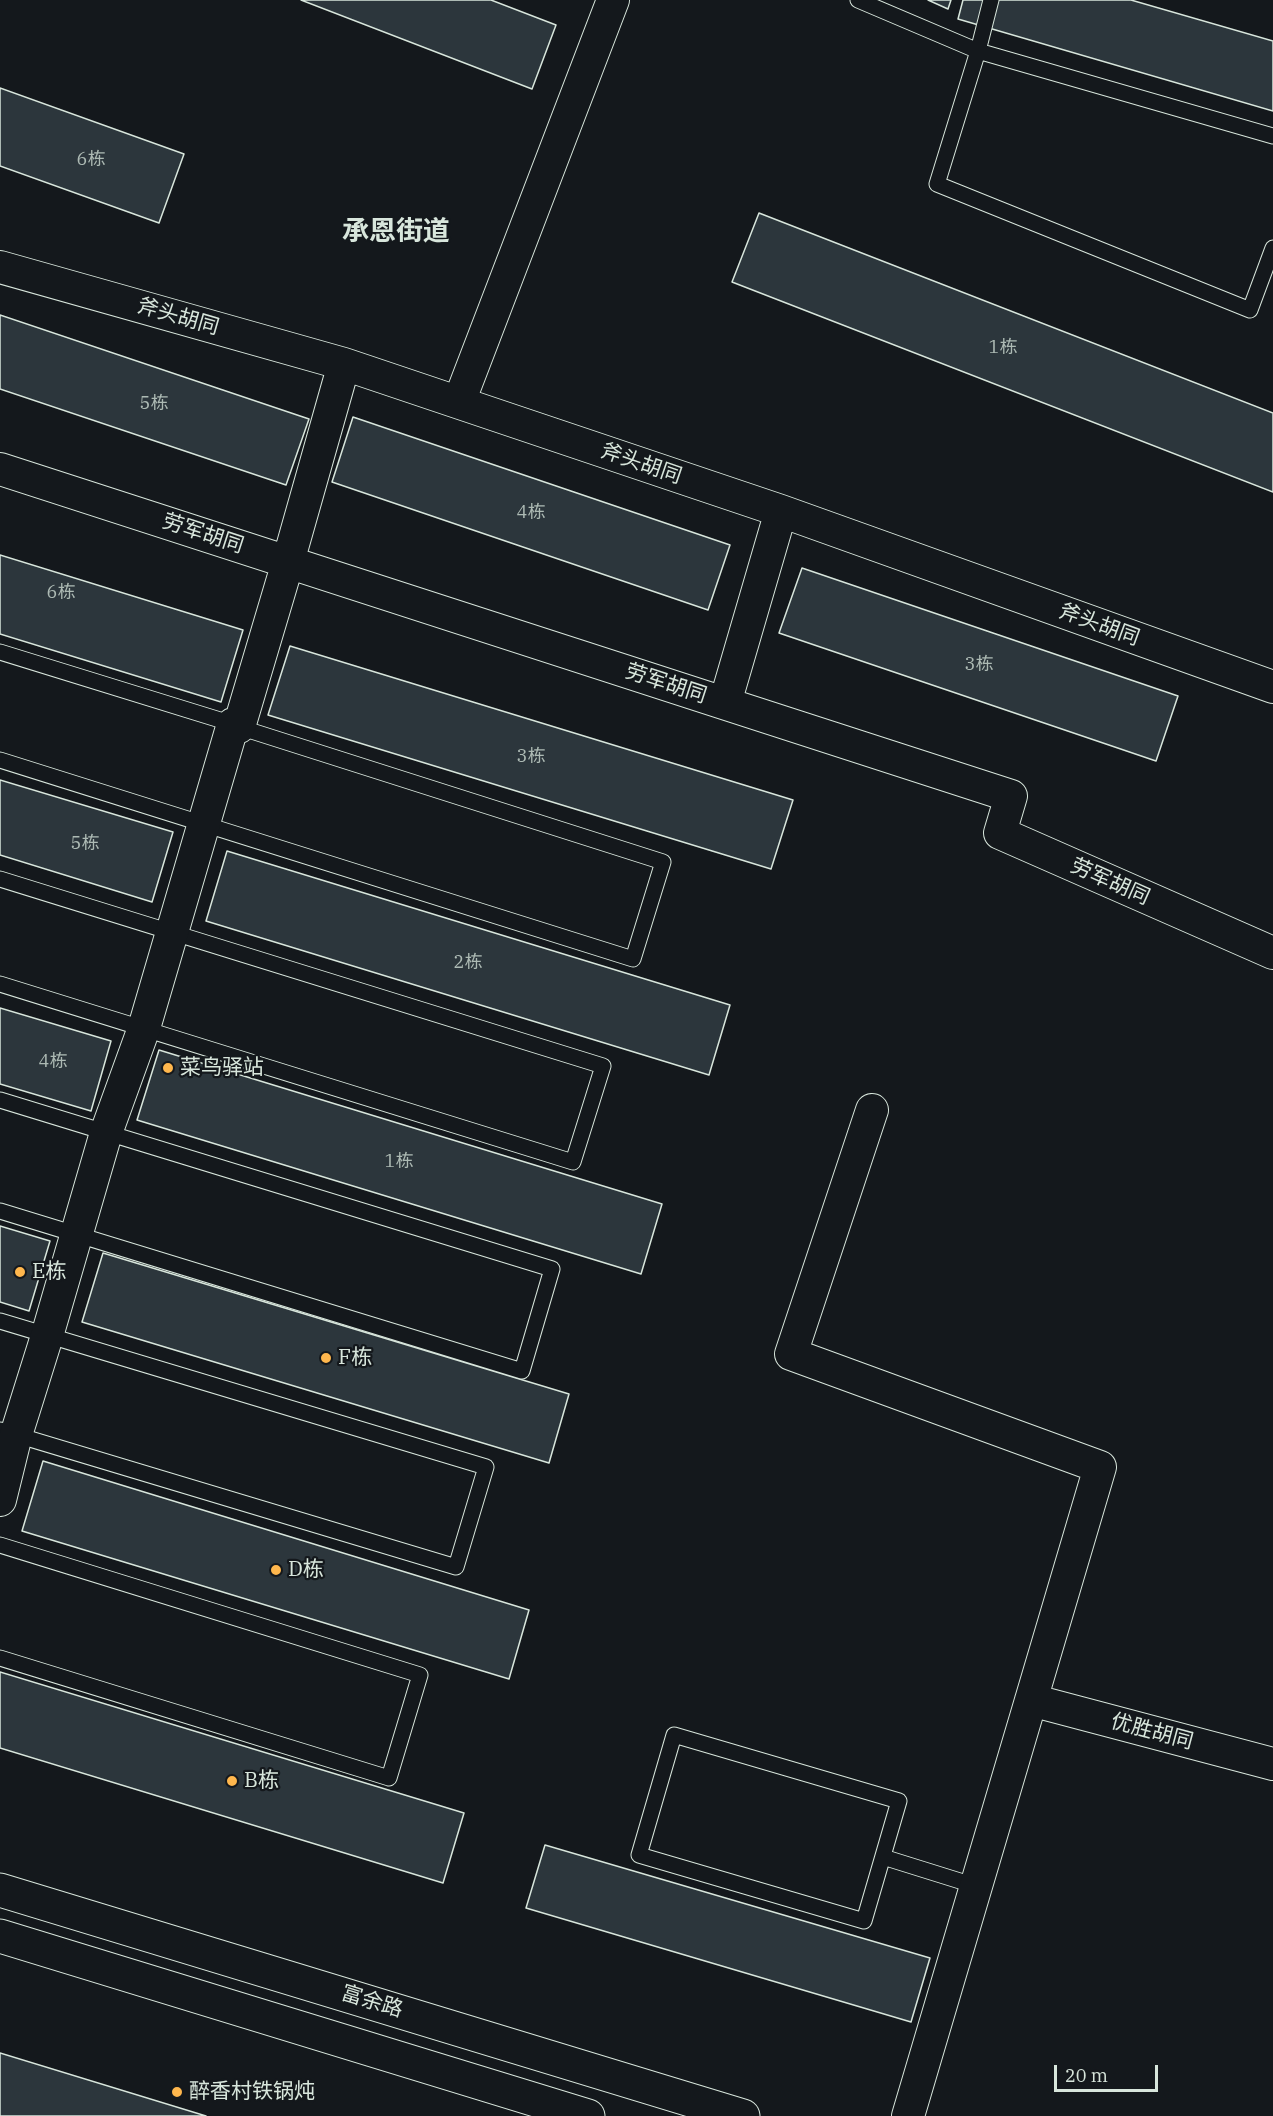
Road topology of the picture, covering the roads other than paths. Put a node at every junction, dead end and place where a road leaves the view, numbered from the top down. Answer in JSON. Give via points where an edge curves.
{"nodes":[{"id":1,"x":613,"y":0,"type":"edge"},
{"id":2,"x":858,"y":0,"type":"edge"},
{"id":3,"x":991,"y":0,"type":"edge"},
{"id":4,"x":978,"y":51,"type":"junction"},
{"id":5,"x":1273,"y":136,"type":"edge"},
{"id":6,"x":1273,"y":248,"type":"edge"},
{"id":7,"x":0,"y":267,"type":"edge"},
{"id":8,"x":344,"y":364,"type":"junction"},
{"id":9,"x":459,"y":402,"type":"junction"},
{"id":10,"x":0,"y":469,"type":"edge"},
{"id":11,"x":781,"y":511,"type":"junction"},
{"id":12,"x":288,"y":562,"type":"junction"},
{"id":13,"x":0,"y":652,"type":"edge"},
{"id":14,"x":1273,"y":687,"type":"edge"},
{"id":15,"x":725,"y":703,"type":"junction"},
{"id":16,"x":236,"y":726,"type":"junction"},
{"id":17,"x":0,"y":760,"type":"edge"},
{"id":18,"x":204,"y":824,"type":"junction"},
{"id":19,"x":0,"y":879,"type":"edge"},
{"id":20,"x":171,"y":932,"type":"junction"},
{"id":21,"x":1273,"y":953,"type":"edge"},
{"id":22,"x":0,"y":984,"type":"edge"},
{"id":23,"x":144,"y":1028,"type":"junction"},
{"id":24,"x":0,"y":1100,"type":"edge"},
{"id":25,"x":872,"y":1110,"type":"dead end"},
{"id":26,"x":106,"y":1133,"type":"junction"},
{"id":27,"x":0,"y":1211,"type":"edge"},
{"id":28,"x":77,"y":1234,"type":"junction"},
{"id":29,"x":0,"y":1322,"type":"edge"},
{"id":30,"x":48,"y":1336,"type":"junction"},
{"id":31,"x":8,"y":1432,"type":"edge"},
{"id":32,"x":0,"y":1500,"type":"edge"},
{"id":33,"x":0,"y":1545,"type":"edge"},
{"id":34,"x":0,"y":1658,"type":"edge"},
{"id":35,"x":1031,"y":1700,"type":"junction"},
{"id":36,"x":1273,"y":1764,"type":"edge"},
{"id":37,"x":883,"y":1857,"type":"junction"},
{"id":38,"x":976,"y":1886,"type":"junction"},
{"id":39,"x":0,"y":1890,"type":"edge"},
{"id":40,"x":0,"y":1936,"type":"edge"},
{"id":41,"x":588,"y":2116,"type":"edge"},
{"id":42,"x":743,"y":2116,"type":"edge"},
{"id":43,"x":908,"y":2116,"type":"edge"}],
"edges":[{"from":1,"to":9,"type":"street"},
{"from":2,"to":4,"type":"lane"},
{"from":3,"to":4,"type":"lane"},
{"from":4,"to":5,"type":"lane"},
{"from":4,"to":6,"type":"lane","via":[[937,184],[1250,310]]},
{"from":7,"to":8,"type":"street","name":"斧头胡同"},
{"from":8,"to":9,"type":"street","name":"斧头胡同"},
{"from":8,"to":12,"type":"street"},
{"from":9,"to":11,"type":"street","name":"斧头胡同"},
{"from":10,"to":12,"type":"street","name":"劳军胡同"},
{"from":11,"to":14,"type":"street","name":"斧头胡同"},
{"from":11,"to":15,"type":"street"},
{"from":12,"to":15,"type":"street","name":"劳军胡同"},
{"from":12,"to":16,"type":"street"},
{"from":13,"to":16,"type":"lane"},
{"from":15,"to":21,"type":"street","name":"劳军胡同","via":[[1011,796],[1000,833]]},
{"from":16,"to":18,"type":"street"},
{"from":16,"to":18,"type":"lane","via":[[663,862],[633,959]]},
{"from":17,"to":18,"type":"lane"},
{"from":18,"to":20,"type":"street"},
{"from":19,"to":20,"type":"lane"},
{"from":20,"to":23,"type":"street"},
{"from":20,"to":23,"type":"lane","via":[[603,1066],[573,1162]]},
{"from":22,"to":23,"type":"lane"},
{"from":23,"to":26,"type":"street"},
{"from":24,"to":26,"type":"lane"},
{"from":25,"to":35,"type":"street","via":[[791,1354],[1100,1467]]},
{"from":26,"to":28,"type":"street"},
{"from":26,"to":28,"type":"lane","via":[[552,1269],[522,1371]]},
{"from":27,"to":28,"type":"lane"},
{"from":28,"to":30,"type":"street"},
{"from":29,"to":30,"type":"lane"},
{"from":30,"to":31,"type":"street"},
{"from":30,"to":31,"type":"lane","via":[[486,1467],[456,1567]]},
{"from":31,"to":32,"type":"street"},
{"from":33,"to":34,"type":"lane","via":[[420,1675],[388,1778]]},
{"from":35,"to":36,"type":"street","name":"优胜胡同"},
{"from":35,"to":38,"type":"street"},
{"from":37,"to":37,"type":"lane","via":[[899,1801],[674,1735],[639,1855],[864,1921]]},
{"from":37,"to":38,"type":"lane"},
{"from":38,"to":43,"type":"street"},
{"from":39,"to":42,"type":"street","name":"富余路"},
{"from":40,"to":41,"type":"street"}]}
